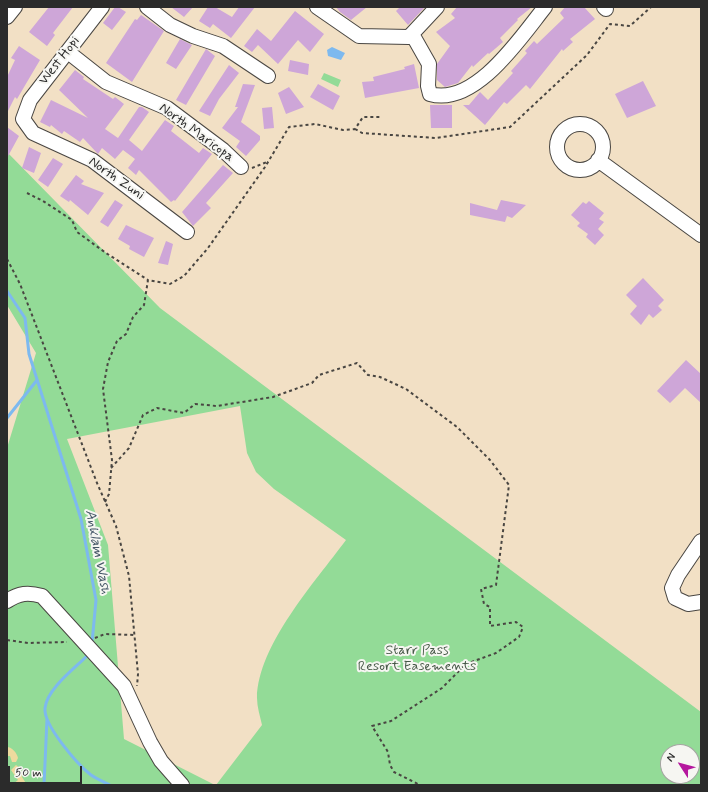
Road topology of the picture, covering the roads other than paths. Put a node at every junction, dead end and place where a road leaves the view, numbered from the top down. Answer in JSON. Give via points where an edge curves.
{"nodes":[{"id":1,"x":15,"y":7,"type":"edge"},
{"id":2,"x":102,"y":7,"type":"edge"},
{"id":3,"x":148,"y":7,"type":"edge"},
{"id":4,"x":317,"y":7,"type":"edge"},
{"id":5,"x":437,"y":7,"type":"edge"},
{"id":6,"x":545,"y":7,"type":"edge"},
{"id":7,"x":7,"y":17,"type":"edge"},
{"id":8,"x":412,"y":34,"type":"junction"},
{"id":9,"x":68,"y":52,"type":"junction"},
{"id":10,"x":268,"y":76,"type":"dead end"},
{"id":11,"x":23,"y":119,"type":"joint"},
{"id":12,"x":598,"y":160,"type":"dead end"},
{"id":13,"x":245,"y":168,"type":"road end"},
{"id":14,"x":187,"y":232,"type":"dead end"},
{"id":15,"x":701,"y":236,"type":"edge"},
{"id":16,"x":701,"y":541,"type":"edge"},
{"id":17,"x":7,"y":601,"type":"edge"},
{"id":18,"x":701,"y":602,"type":"edge"},
{"id":19,"x":182,"y":785,"type":"edge"}],
"edges":[{"from":1,"to":7,"type":"street"},
{"from":2,"to":9,"type":"street","name":"West Hopi"},
{"from":3,"to":10,"type":"street","via":[[170,25],[223,46]]},
{"from":4,"to":8,"type":"street","via":[[359,36],[409,37]]},
{"from":5,"to":8,"type":"street"},
{"from":6,"to":8,"type":"street","via":[[507,54],[482,79],[453,96],[430,94],[429,64]]},
{"from":9,"to":11,"type":"street","name":"West Hopi","via":[[30,100]]},
{"from":9,"to":13,"type":"street","name":"North Maricopa","via":[[106,82],[167,108]]},
{"from":11,"to":14,"type":"street","name":"North Zuni","via":[[33,133],[92,160]]},
{"from":12,"to":15,"type":"street"},
{"from":16,"to":18,"type":"street","via":[[672,588],[675,598],[688,604]]},
{"from":17,"to":19,"type":"street","via":[[17,594],[31,593],[42,596],[120,681],[150,742]]}]}
